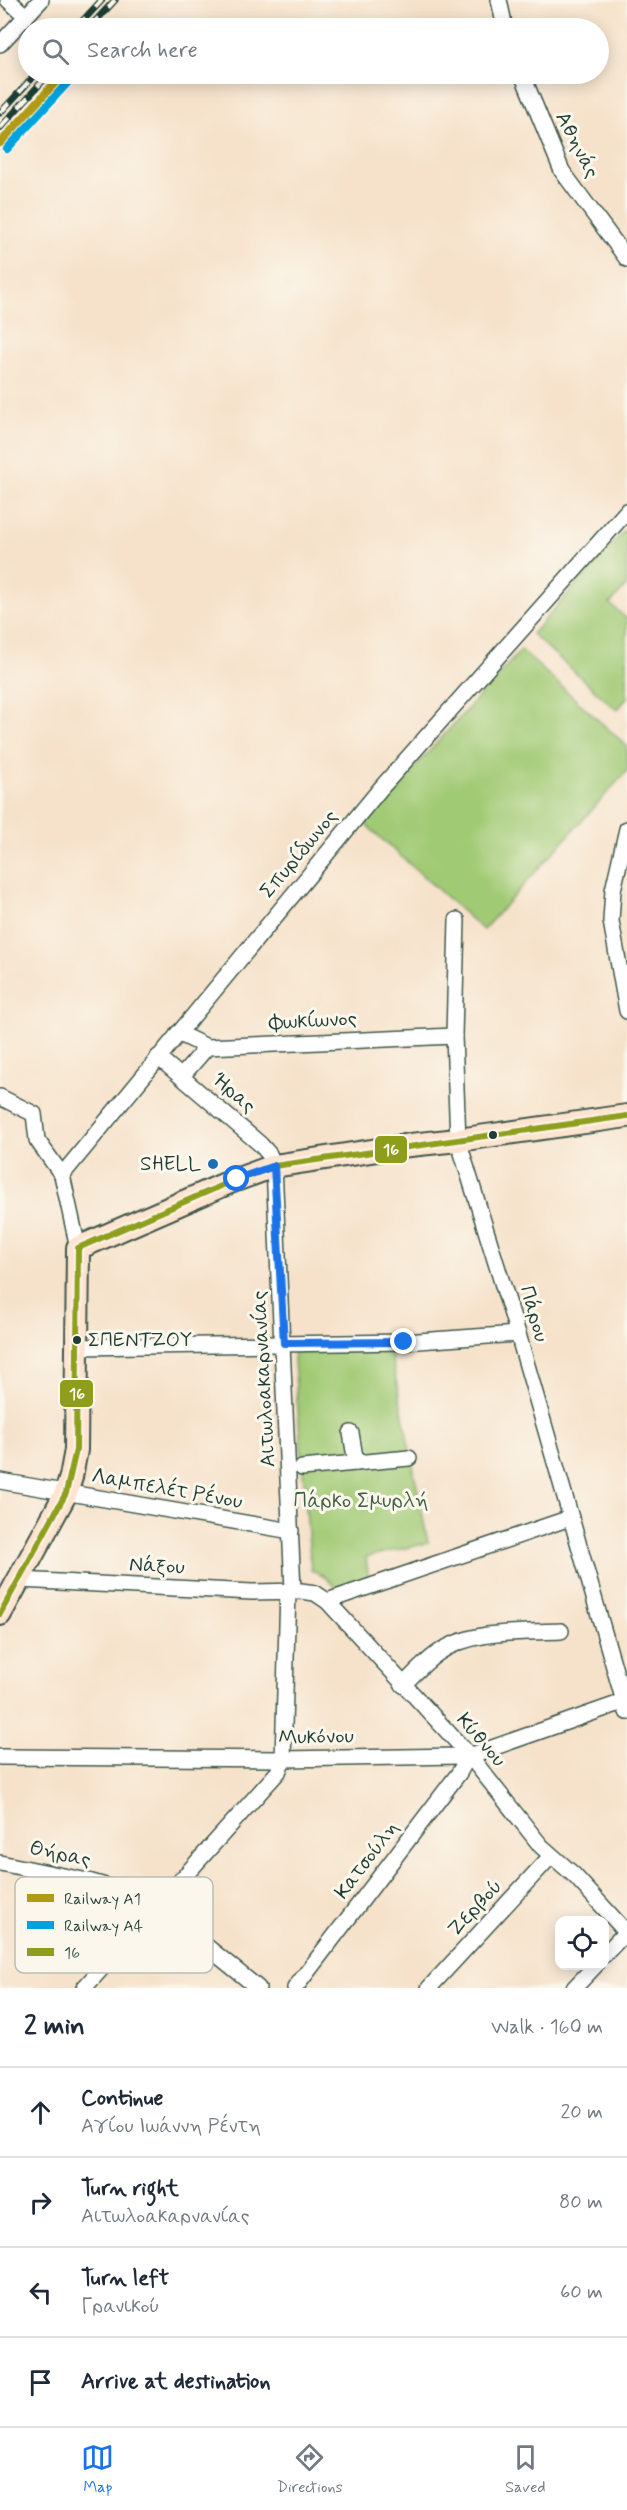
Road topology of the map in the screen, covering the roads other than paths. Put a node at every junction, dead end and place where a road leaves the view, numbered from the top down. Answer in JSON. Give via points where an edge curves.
{"nodes":[{"id":1,"x":8,"y":0,"type":"edge"},
{"id":2,"x":41,"y":0,"type":"edge"},
{"id":3,"x":499,"y":0,"type":"edge"},
{"id":4,"x":26,"y":16,"type":"joint"},
{"id":5,"x":503,"y":18,"type":"edge"},
{"id":6,"x":18,"y":25,"type":"edge"},
{"id":7,"x":0,"y":44,"type":"edge"},
{"id":8,"x":526,"y":84,"type":"edge"},
{"id":9,"x":627,"y":259,"type":"edge"},
{"id":10,"x":627,"y":511,"type":"edge"},
{"id":11,"x":627,"y":829,"type":"edge"},
{"id":12,"x":457,"y":920,"type":"dead end"},
{"id":13,"x":627,"y":1011,"type":"edge"},
{"id":14,"x":178,"y":1034,"type":"junction"},
{"id":15,"x":454,"y":1036,"type":"junction"},
{"id":16,"x":207,"y":1047,"type":"junction"},
{"id":17,"x":158,"y":1057,"type":"junction"},
{"id":18,"x":182,"y":1076,"type":"junction"},
{"id":19,"x":0,"y":1097,"type":"edge"},
{"id":20,"x":627,"y":1116,"type":"edge"},
{"id":21,"x":458,"y":1140,"type":"junction"},
{"id":22,"x":274,"y":1166,"type":"junction"},
{"id":23,"x":62,"y":1175,"type":"junction"},
{"id":24,"x":78,"y":1248,"type":"junction"},
{"id":25,"x":518,"y":1334,"type":"junction"},
{"id":26,"x":284,"y":1343,"type":"junction"},
{"id":27,"x":77,"y":1347,"type":"junction"},
{"id":28,"x":351,"y":1433,"type":"dead end"},
{"id":29,"x":410,"y":1458,"type":"dead end"},
{"id":30,"x":356,"y":1463,"type":"junction"},
{"id":31,"x":302,"y":1468,"type":"dead end"},
{"id":32,"x":0,"y":1481,"type":"edge"},
{"id":33,"x":66,"y":1493,"type":"junction"},
{"id":34,"x":570,"y":1518,"type":"junction"},
{"id":35,"x":291,"y":1531,"type":"junction"},
{"id":36,"x":20,"y":1580,"type":"junction"},
{"id":37,"x":291,"y":1591,"type":"junction"},
{"id":38,"x":327,"y":1601,"type":"junction"},
{"id":39,"x":0,"y":1614,"type":"edge"},
{"id":40,"x":561,"y":1631,"type":"dead end"},
{"id":41,"x":403,"y":1685,"type":"junction"},
{"id":42,"x":625,"y":1707,"type":"edge"},
{"id":43,"x":469,"y":1755,"type":"junction"},
{"id":44,"x":0,"y":1757,"type":"edge"},
{"id":45,"x":283,"y":1759,"type":"junction"},
{"id":46,"x":551,"y":1856,"type":"junction"},
{"id":47,"x":0,"y":1863,"type":"edge"},
{"id":48,"x":64,"y":1877,"type":"edge"},
{"id":49,"x":184,"y":1877,"type":"edge"},
{"id":50,"x":627,"y":1932,"type":"edge"},
{"id":51,"x":609,"y":1950,"type":"edge"},
{"id":52,"x":213,"y":1951,"type":"edge"},
{"id":53,"x":590,"y":1970,"type":"edge"},
{"id":54,"x":98,"y":1973,"type":"edge"},
{"id":55,"x":84,"y":1988,"type":"edge"},
{"id":56,"x":258,"y":1988,"type":"edge"},
{"id":57,"x":295,"y":1988,"type":"edge"},
{"id":58,"x":429,"y":1988,"type":"edge"},
{"id":59,"x":574,"y":1988,"type":"edge"}],
"edges":[{"from":1,"to":4,"type":"street"},
{"from":2,"to":4,"type":"street"},
{"from":3,"to":5,"type":"street"},
{"from":6,"to":7,"type":"street"},
{"from":8,"to":9,"type":"street","name":"Αθηνάς","via":[[562,171]]},
{"from":10,"to":14,"type":"street","name":"Σπυρίδωνος","via":[[381,788]]},
{"from":11,"to":13,"type":"street","via":[[613,890],[611,921]]},
{"from":12,"to":15,"type":"street","name":"Πάρου"},
{"from":14,"to":16,"type":"street","name":"Φωκίωνος"},
{"from":14,"to":17,"type":"street","name":"Σπυρίδωνος"},
{"from":15,"to":16,"type":"street","name":"Φωκίωνος"},
{"from":15,"to":21,"type":"street","name":"Πάρου"},
{"from":16,"to":18,"type":"street"},
{"from":17,"to":18,"type":"street","name":"Ήρας"},
{"from":17,"to":23,"type":"street","name":"Σπυρίδωνος"},
{"from":18,"to":22,"type":"street","name":"Ήρας","via":[[260,1144]]},
{"from":19,"to":23,"type":"street","via":[[34,1114],[37,1140]]},
{"from":20,"to":21,"type":"street"},
{"from":21,"to":22,"type":"street"},
{"from":21,"to":25,"type":"street","name":"Πάρου"},
{"from":22,"to":24,"type":"street"},
{"from":22,"to":26,"type":"street","name":"Αιτωλοακαρνανίας"},
{"from":23,"to":24,"type":"street"},
{"from":24,"to":27,"type":"street"},
{"from":25,"to":26,"type":"street","via":[[404,1342]]},
{"from":25,"to":34,"type":"street","name":"Πάρου"},
{"from":26,"to":27,"type":"street"},
{"from":26,"to":35,"type":"street","name":"Αιτωλοακαρνανίας"},
{"from":27,"to":33,"type":"street","via":[[76,1450]]},
{"from":28,"to":30,"type":"street"},
{"from":29,"to":30,"type":"street"},
{"from":30,"to":31,"type":"street"},
{"from":32,"to":33,"type":"street","name":"Λαμπελέτ Ρένου"},
{"from":33,"to":35,"type":"street","name":"Λαμπελέτ Ρένου"},
{"from":33,"to":36,"type":"street"},
{"from":34,"to":38,"type":"street"},
{"from":34,"to":42,"type":"street","name":"Πάρου"},
{"from":35,"to":37,"type":"street","name":"Αιτωλοακαρνανίας"},
{"from":36,"to":37,"type":"street","name":"Νάξου"},
{"from":36,"to":39,"type":"street"},
{"from":37,"to":38,"type":"street","name":"Κύθνου","via":[[311,1592]]},
{"from":37,"to":45,"type":"street","name":"Αιτωλοακαρνανίας"},
{"from":38,"to":41,"type":"street","name":"Κύθνου"},
{"from":40,"to":41,"type":"street","via":[[493,1635],[455,1644],[432,1657]]},
{"from":41,"to":43,"type":"street","name":"Κύθνου"},
{"from":42,"to":43,"type":"street","name":"Μυκόνου"},
{"from":43,"to":45,"type":"street","name":"Μυκόνου"},
{"from":43,"to":46,"type":"street","name":"Κύθνου"},
{"from":43,"to":57,"type":"street","name":"Κατσούλη","via":[[452,1783]]},
{"from":44,"to":45,"type":"street","name":"Μυκόνου"},
{"from":45,"to":49,"type":"street","via":[[270,1782]]},
{"from":46,"to":50,"type":"street","name":"Κύθνου"},
{"from":46,"to":58,"type":"street","name":"Ζερβού"},
{"from":47,"to":48,"type":"street","name":"Θήρας"},
{"from":50,"to":51,"type":"street"},
{"from":52,"to":56,"type":"street","name":"Θήρας"},
{"from":53,"to":59,"type":"street"},
{"from":54,"to":55,"type":"street"}]}
